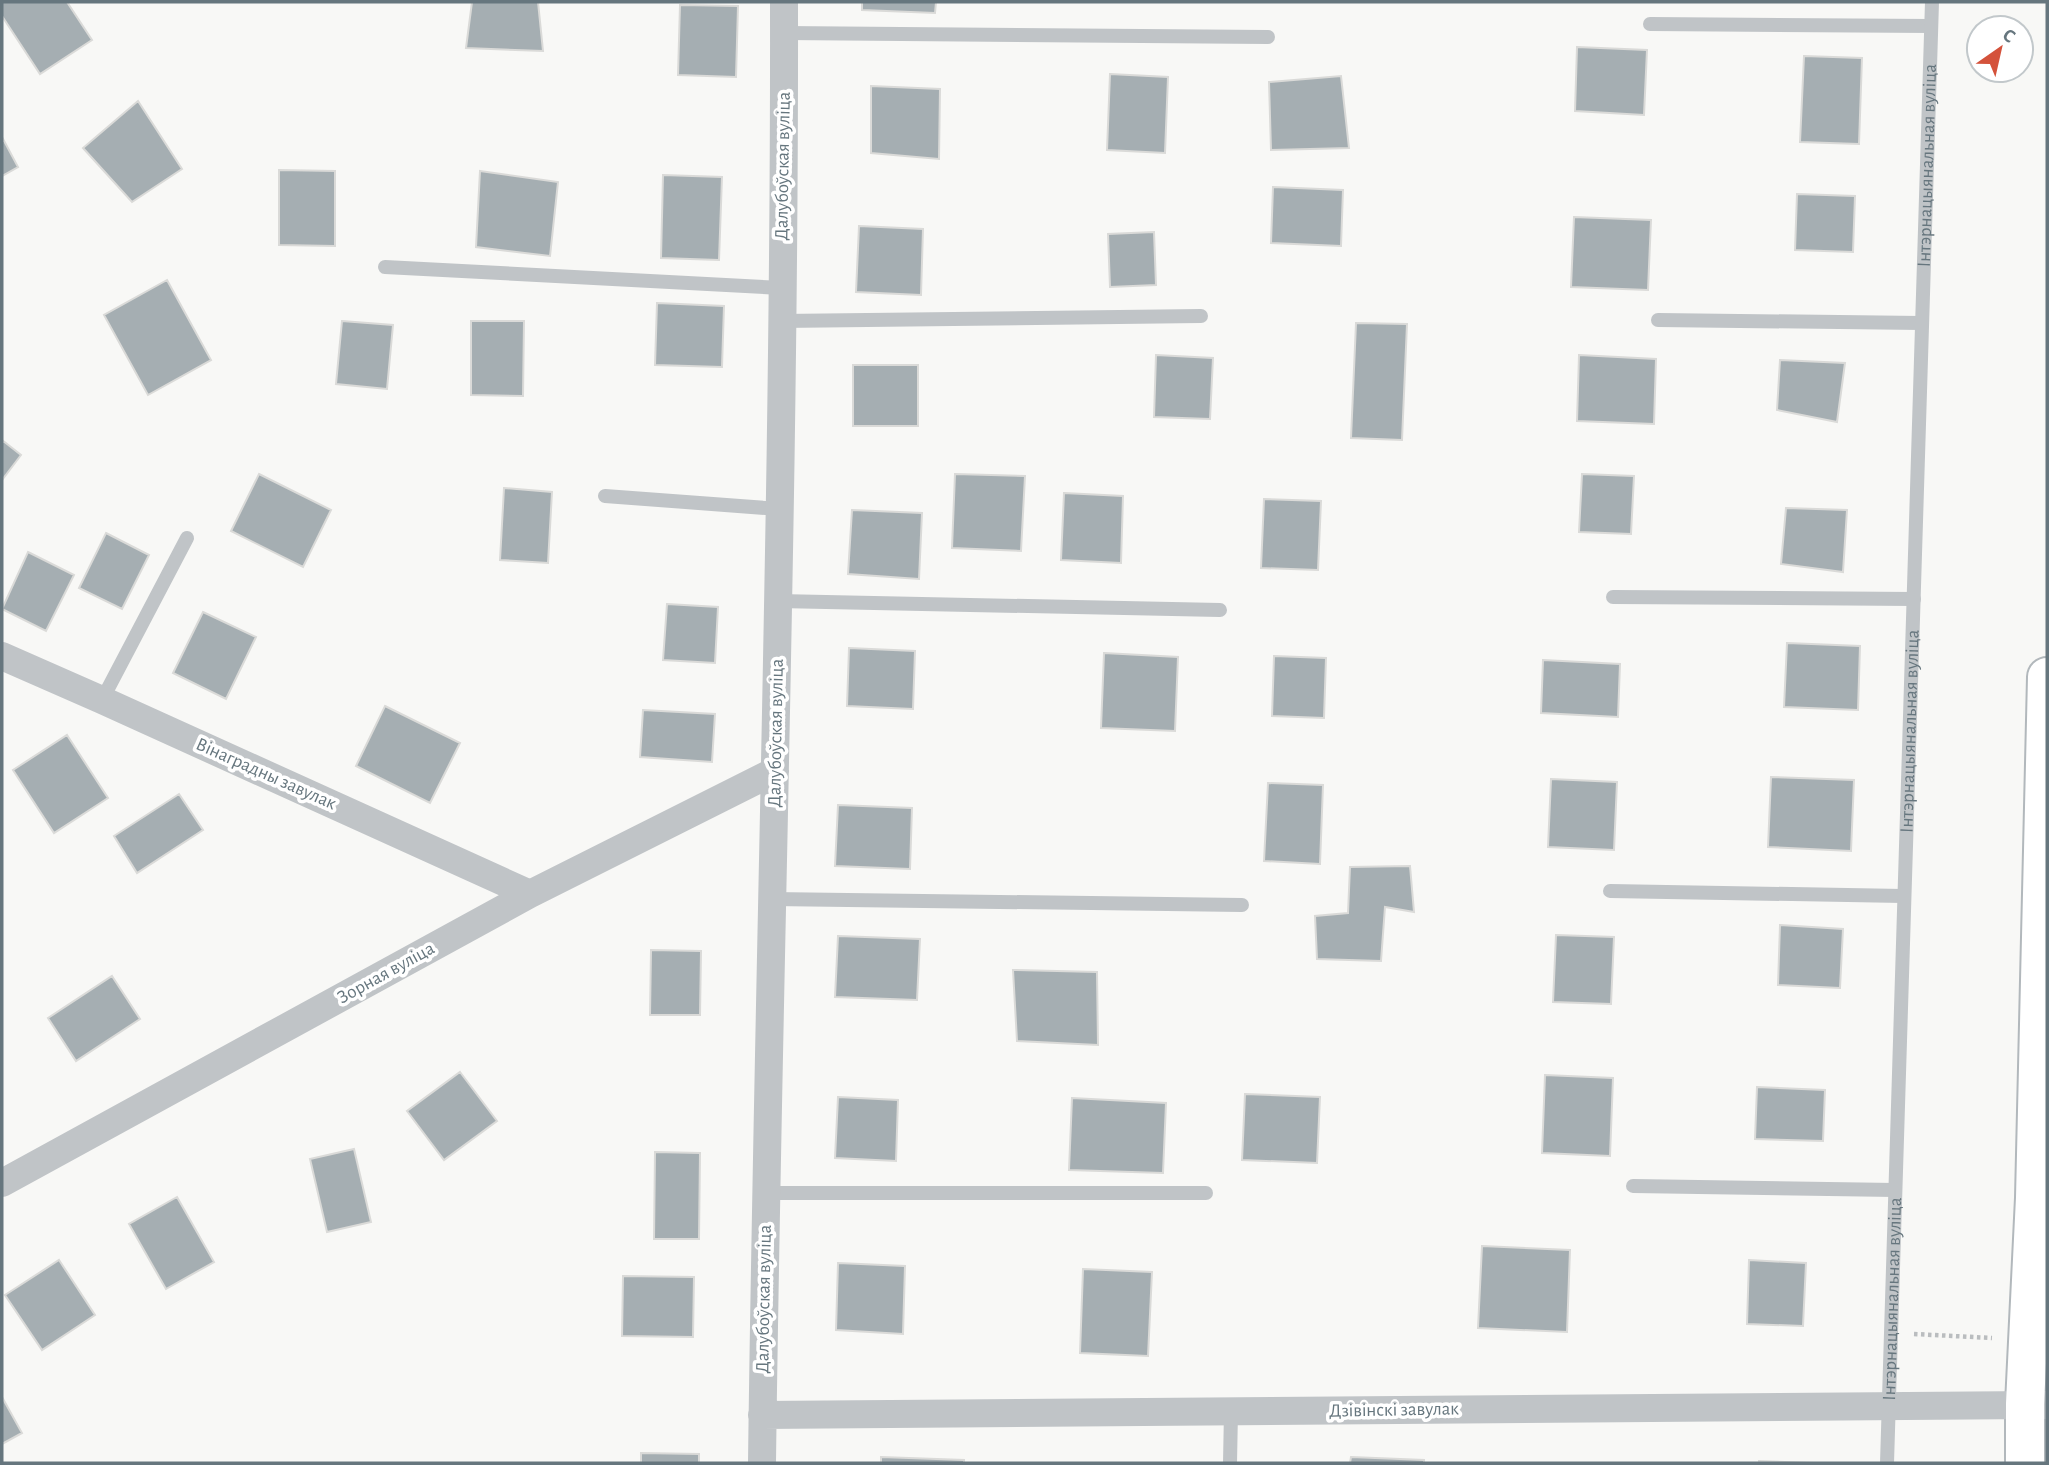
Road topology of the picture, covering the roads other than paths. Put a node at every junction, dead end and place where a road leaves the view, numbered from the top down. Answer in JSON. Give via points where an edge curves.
{"nodes":[{"id":1,"x":783,"y":2,"type":"edge"},
{"id":2,"x":1932,"y":2,"type":"edge"},
{"id":3,"x":1650,"y":23,"type":"dead end"},
{"id":4,"x":1931,"y":26,"type":"junction"},
{"id":5,"x":784,"y":33,"type":"junction"},
{"id":6,"x":1268,"y":37,"type":"dead end"},
{"id":7,"x":385,"y":267,"type":"dead end"},
{"id":8,"x":782,"y":288,"type":"junction"},
{"id":9,"x":1201,"y":316,"type":"dead end"},
{"id":10,"x":1658,"y":320,"type":"dead end"},
{"id":11,"x":781,"y":321,"type":"junction"},
{"id":12,"x":1921,"y":323,"type":"junction"},
{"id":13,"x":604,"y":496,"type":"dead end"},
{"id":14,"x":779,"y":509,"type":"junction"},
{"id":15,"x":187,"y":538,"type":"dead end"},
{"id":16,"x":1613,"y":597,"type":"dead end"},
{"id":17,"x":1914,"y":598,"type":"junction"},
{"id":18,"x":778,"y":601,"type":"junction"},
{"id":19,"x":1220,"y":610,"type":"dead end"},
{"id":20,"x":2,"y":656,"type":"edge"},
{"id":21,"x":2047,"y":677,"type":"edge"},
{"id":22,"x":102,"y":700,"type":"junction"},
{"id":23,"x":775,"y":772,"type":"junction"},
{"id":24,"x":1610,"y":891,"type":"dead end"},
{"id":25,"x":530,"y":894,"type":"junction"},
{"id":26,"x":1903,"y":896,"type":"junction"},
{"id":27,"x":772,"y":899,"type":"junction"},
{"id":28,"x":1242,"y":905,"type":"dead end"},
{"id":29,"x":2,"y":1183,"type":"edge"},
{"id":30,"x":1633,"y":1186,"type":"dead end"},
{"id":31,"x":1895,"y":1190,"type":"junction"},
{"id":32,"x":765,"y":1193,"type":"junction"},
{"id":33,"x":1206,"y":1193,"type":"dead end"},
{"id":34,"x":1890,"y":1405,"type":"junction"},
{"id":35,"x":2036,"y":1405,"type":"edge"},
{"id":36,"x":1231,"y":1411,"type":"junction"},
{"id":37,"x":762,"y":1415,"type":"junction"},
{"id":38,"x":762,"y":1463,"type":"edge"},
{"id":39,"x":1230,"y":1463,"type":"edge"},
{"id":40,"x":1887,"y":1463,"type":"edge"},
{"id":41,"x":2025,"y":1463,"type":"edge"}],
"edges":[{"from":1,"to":5,"type":"street","name":"Далубоўская вуліца"},
{"from":2,"to":4,"type":"lane","name":"Інтэрнацыянальная вуліца"},
{"from":3,"to":4,"type":"lane"},
{"from":4,"to":12,"type":"lane","name":"Інтэрнацыянальная вуліца"},
{"from":5,"to":6,"type":"lane"},
{"from":5,"to":8,"type":"street","name":"Далубоўская вуліца"},
{"from":7,"to":8,"type":"lane"},
{"from":8,"to":11,"type":"street","name":"Далубоўская вуліца"},
{"from":9,"to":11,"type":"lane"},
{"from":10,"to":12,"type":"lane"},
{"from":11,"to":14,"type":"street","name":"Далубоўская вуліца"},
{"from":12,"to":17,"type":"lane","name":"Інтэрнацыянальная вуліца"},
{"from":13,"to":14,"type":"lane"},
{"from":14,"to":18,"type":"street","name":"Далубоўская вуліца"},
{"from":15,"to":22,"type":"lane"},
{"from":16,"to":17,"type":"lane"},
{"from":17,"to":26,"type":"lane","name":"Інтэрнацыянальная вуліца"},
{"from":18,"to":19,"type":"lane"},
{"from":18,"to":23,"type":"street","name":"Далубоўская вуліца"},
{"from":20,"to":22,"type":"street","name":"Вінаградны завулак"},
{"from":21,"to":35,"type":"main road","via":[[2028,1339]]},
{"from":22,"to":25,"type":"street","name":"Вінаградны завулак"},
{"from":23,"to":25,"type":"street","name":"Зорная вуліца"},
{"from":23,"to":27,"type":"street","name":"Далубоўская вуліца"},
{"from":24,"to":26,"type":"lane"},
{"from":25,"to":29,"type":"street","name":"Зорная вуліца"},
{"from":26,"to":31,"type":"lane","name":"Інтэрнацыянальная вуліца"},
{"from":27,"to":28,"type":"lane"},
{"from":27,"to":32,"type":"street","name":"Далубоўская вуліца"},
{"from":30,"to":31,"type":"lane"},
{"from":31,"to":34,"type":"lane","name":"Інтэрнацыянальная вуліца"},
{"from":32,"to":33,"type":"lane"},
{"from":32,"to":37,"type":"street","name":"Далубоўская вуліца"},
{"from":34,"to":35,"type":"street","name":"Дзівінскі завулак"},
{"from":34,"to":36,"type":"street","name":"Дзівінскі завулак"},
{"from":34,"to":40,"type":"lane","name":"Інтэрнацыянальная вуліца"},
{"from":35,"to":41,"type":"main road"},
{"from":36,"to":37,"type":"street","name":"Дзівінскі завулак"},
{"from":36,"to":39,"type":"lane"},
{"from":37,"to":38,"type":"street","name":"Далубоўская вуліца"}]}
